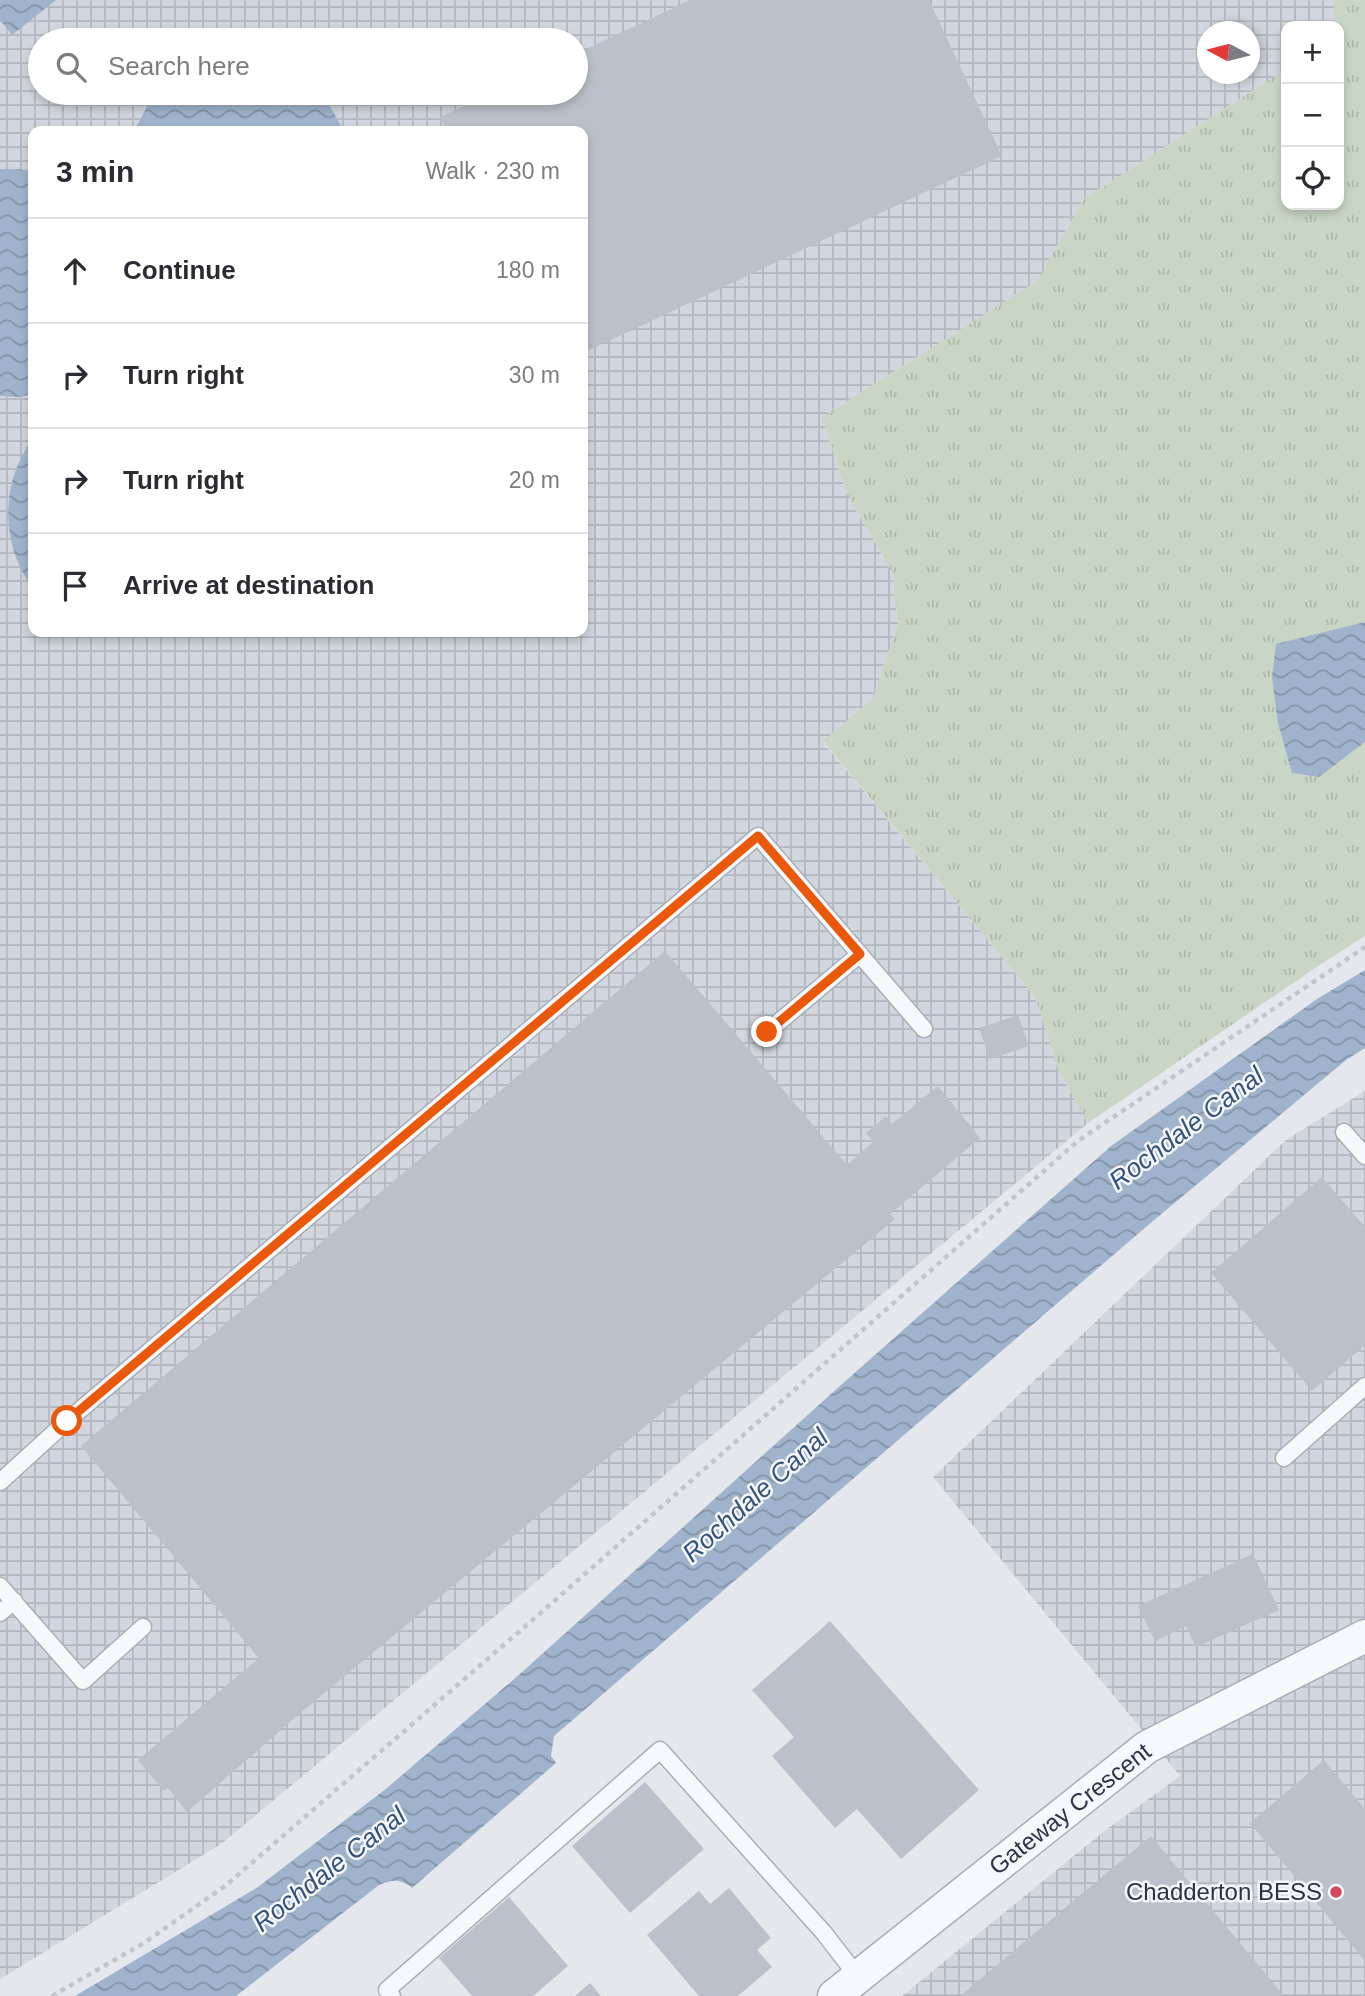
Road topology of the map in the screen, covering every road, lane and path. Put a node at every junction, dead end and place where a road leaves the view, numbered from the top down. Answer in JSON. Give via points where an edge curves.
{"nodes":[{"id":1,"x":1365,"y":947,"type":"edge"},
{"id":2,"x":860,"y":954,"type":"junction"},
{"id":3,"x":924,"y":1028,"type":"dead end"},
{"id":4,"x":767,"y":1032,"type":"dead end"},
{"id":5,"x":1344,"y":1132,"type":"dead end"},
{"id":6,"x":1365,"y":1156,"type":"edge"},
{"id":7,"x":1365,"y":1386,"type":"edge"},
{"id":8,"x":1284,"y":1458,"type":"dead end"},
{"id":9,"x":0,"y":1482,"type":"edge"},
{"id":10,"x":0,"y":1586,"type":"edge"},
{"id":11,"x":14,"y":1601,"type":"junction"},
{"id":12,"x":0,"y":1613,"type":"edge"},
{"id":13,"x":143,"y":1627,"type":"dead end"},
{"id":14,"x":1365,"y":1636,"type":"edge"},
{"id":15,"x":846,"y":1987,"type":"edge"},
{"id":16,"x":52,"y":1996,"type":"edge"},
{"id":17,"x":392,"y":1996,"type":"edge"}],
"edges":[{"from":1,"to":16,"type":"path","via":[[1078,1141],[225,1886],[144,1943]]},
{"from":2,"to":3,"type":"lane"},
{"from":2,"to":4,"type":"lane"},
{"from":2,"to":9,"type":"lane","via":[[758,836]]},
{"from":5,"to":6,"type":"lane"},
{"from":7,"to":8,"type":"lane"},
{"from":10,"to":11,"type":"lane"},
{"from":11,"to":12,"type":"lane"},
{"from":11,"to":13,"type":"lane","via":[[83,1681]]},
{"from":14,"to":15,"type":"street","name":"Gateway Crescent","via":[[1146,1747]]},
{"from":15,"to":17,"type":"lane","via":[[824,1933],[660,1750],[387,1990]]}]}
